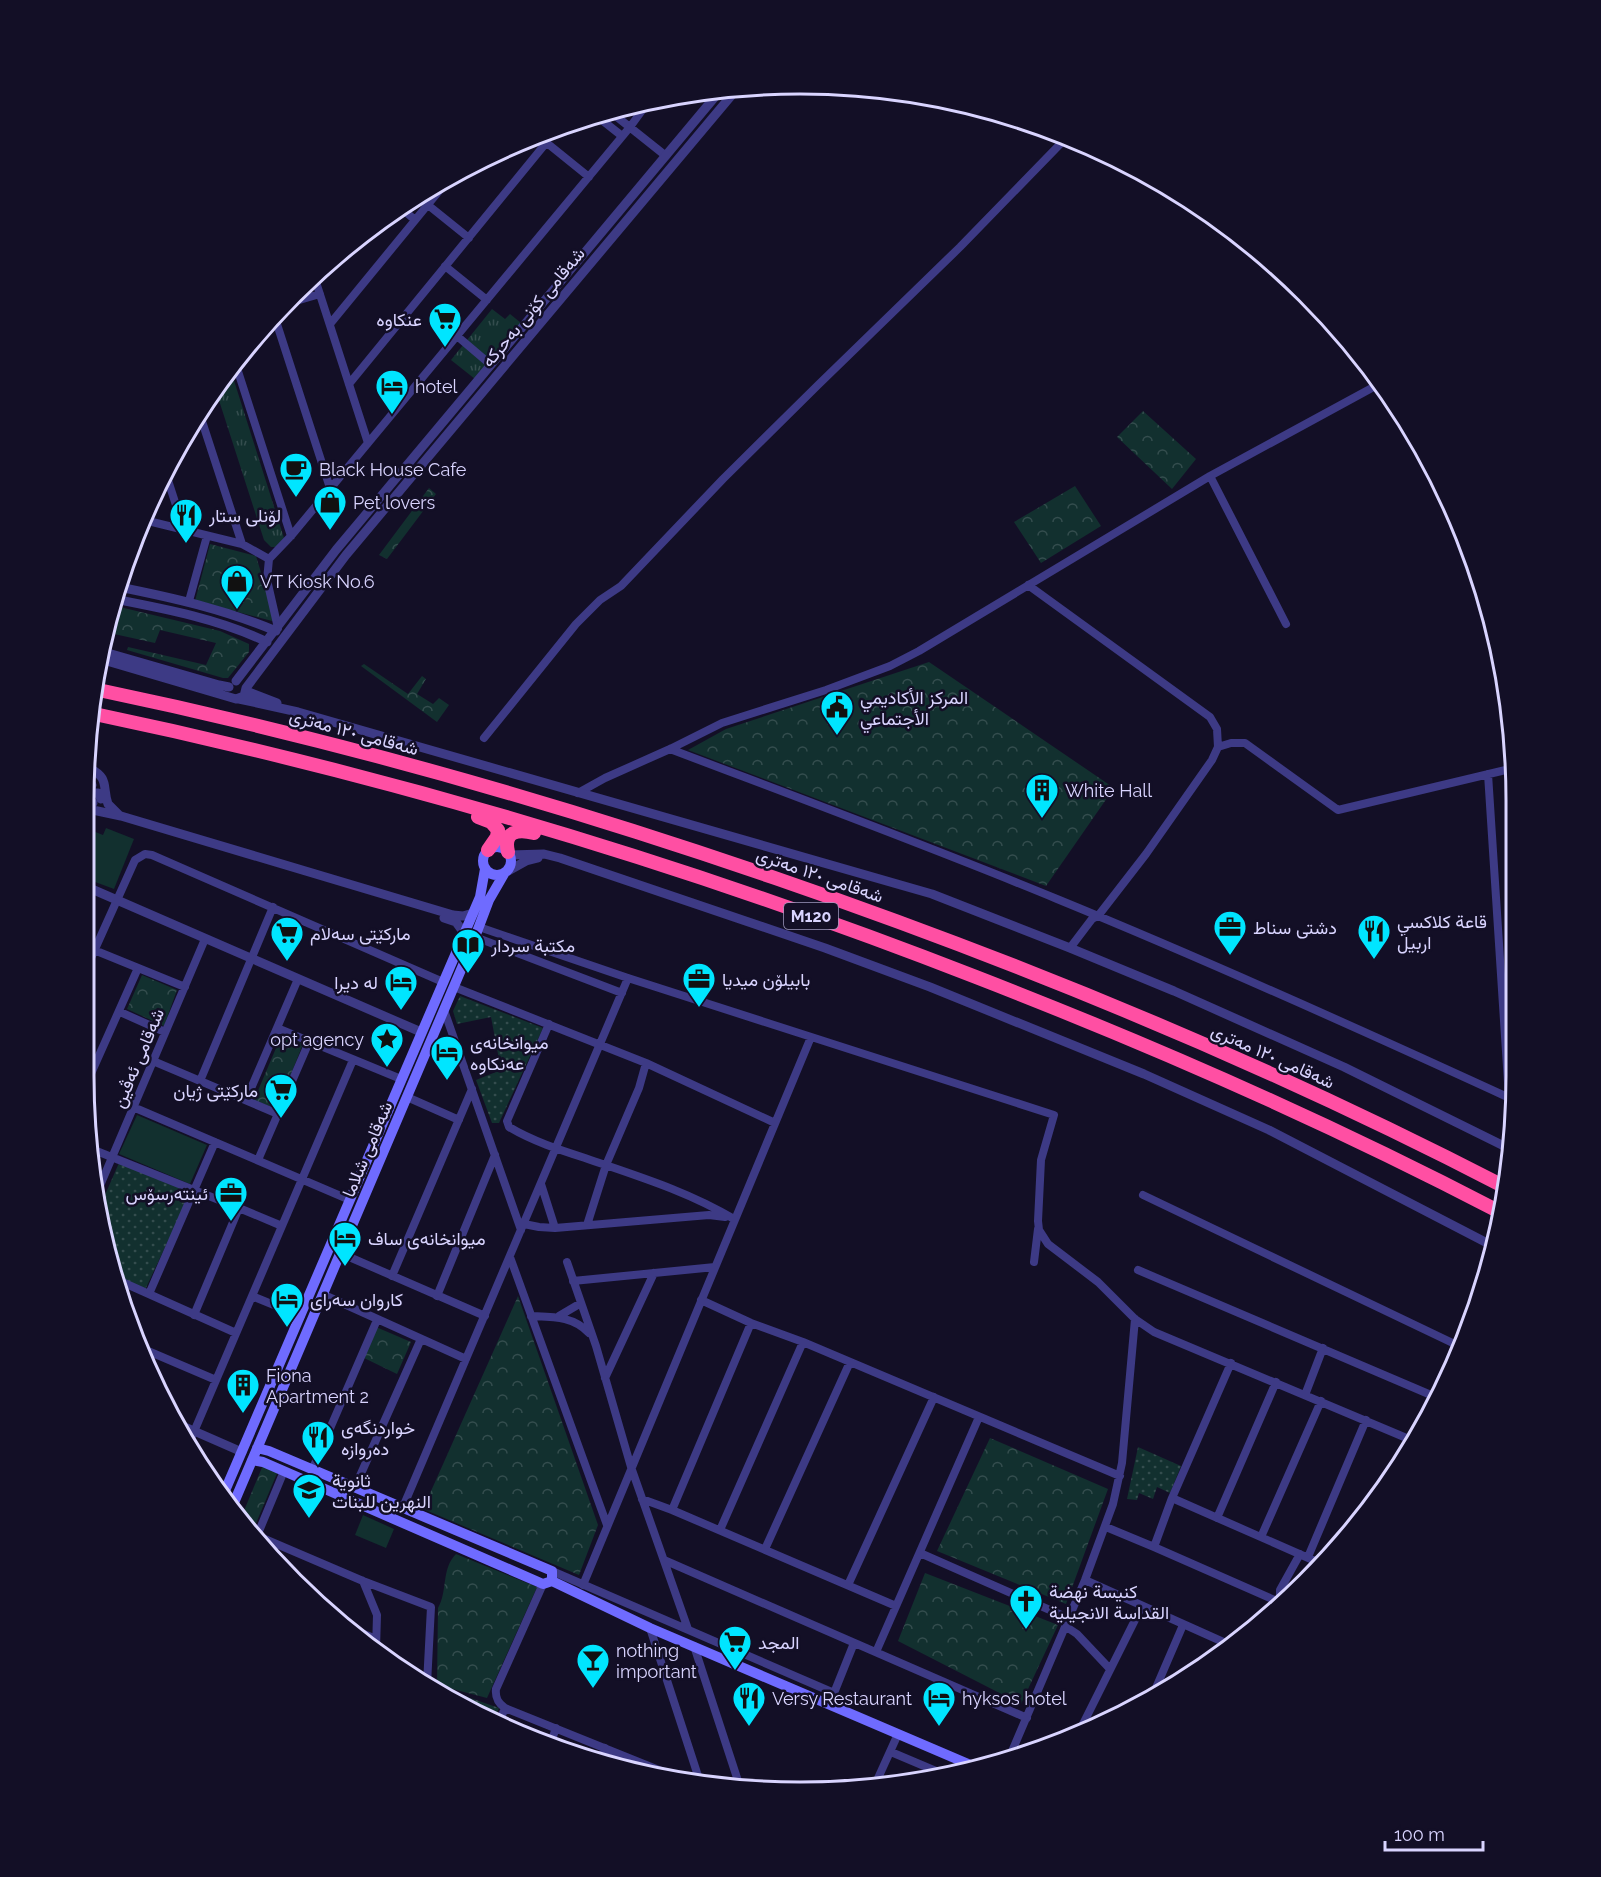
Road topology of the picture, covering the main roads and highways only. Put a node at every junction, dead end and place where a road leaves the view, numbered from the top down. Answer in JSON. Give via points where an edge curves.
{"nodes":[{"id":1,"x":104,"y":691,"type":"edge"},
{"id":2,"x":100,"y":715,"type":"edge"},
{"id":3,"x":435,"y":798,"type":"junction"},
{"id":4,"x":571,"y":837,"type":"junction"},
{"id":5,"x":488,"y":850,"type":"junction"},
{"id":6,"x":509,"y":853,"type":"junction"},
{"id":7,"x":485,"y":869,"type":"junction"},
{"id":8,"x":506,"y":872,"type":"junction"},
{"id":9,"x":1498,"y":1183,"type":"edge"},
{"id":10,"x":360,"y":1191,"type":"junction"},
{"id":11,"x":1494,"y":1209,"type":"edge"},
{"id":12,"x":351,"y":1214,"type":"junction"},
{"id":13,"x":257,"y":1448,"type":"junction"},
{"id":14,"x":269,"y":1451,"type":"junction"},
{"id":15,"x":252,"y":1460,"type":"junction"},
{"id":16,"x":263,"y":1462,"type":"junction"},
{"id":17,"x":226,"y":1487,"type":"edge"},
{"id":18,"x":235,"y":1500,"type":"edge"},
{"id":19,"x":549,"y":1578,"type":"junction"},
{"id":20,"x":965,"y":1762,"type":"edge"}],
"edges":[{"from":1,"to":9,"type":"highway","name":"شەقامی ١٢٠ مەتری","number":"M120","via":[[238,721],[452,777],[617,826],[831,897],[987,954],[1149,1020],[1408,1137]]},
{"from":2,"to":3,"type":"highway","number":"M120","via":[[314,765]]},
{"from":3,"to":4,"type":"highway","number":"M120"},
{"from":3,"to":5,"type":"highway","via":[[494,825],[498,837]]},
{"from":4,"to":6,"type":"highway","via":[[518,831],[508,839]]},
{"from":4,"to":11,"type":"highway","number":"M120","via":[[792,909],[1065,1012],[1303,1115]]},
{"from":5,"to":6,"type":"main road","via":[[502,847]]},
{"from":5,"to":7,"type":"main road","name":"شەقامی شلاما","via":[[483,857]]},
{"from":6,"to":8,"type":"main road","name":"شەقامی شلاما","via":[[512,863]]},
{"from":7,"to":8,"type":"main road","via":[[492,874]]},
{"from":7,"to":10,"type":"main road","name":"شەقامی شلاما","via":[[482,891],[401,1079]]},
{"from":8,"to":10,"type":"main road","name":"شەقامی شلاما","via":[[489,900],[407,1097]]},
{"from":10,"to":12,"type":"main road","name":"شەقامی شلاما"},
{"from":10,"to":12,"type":"main road","name":"شەقامی شلاما","via":[[350,1200]]},
{"from":12,"to":13,"type":"main road","name":"شەقامی شلاما","via":[[340,1253]]},
{"from":12,"to":17,"type":"main road","name":"شەقامی شلاما","via":[[301,1316]]},
{"from":13,"to":14,"type":"main road"},
{"from":13,"to":15,"type":"main road","name":"شەقامی شلاما"},
{"from":14,"to":16,"type":"main road"},
{"from":14,"to":19,"type":"main road","via":[[403,1507]]},
{"from":15,"to":16,"type":"main road"},
{"from":15,"to":18,"type":"main road","name":"شەقامی شلاما"},
{"from":16,"to":19,"type":"main road"},
{"from":19,"to":20,"type":"main road","via":[[650,1628]]}]}
